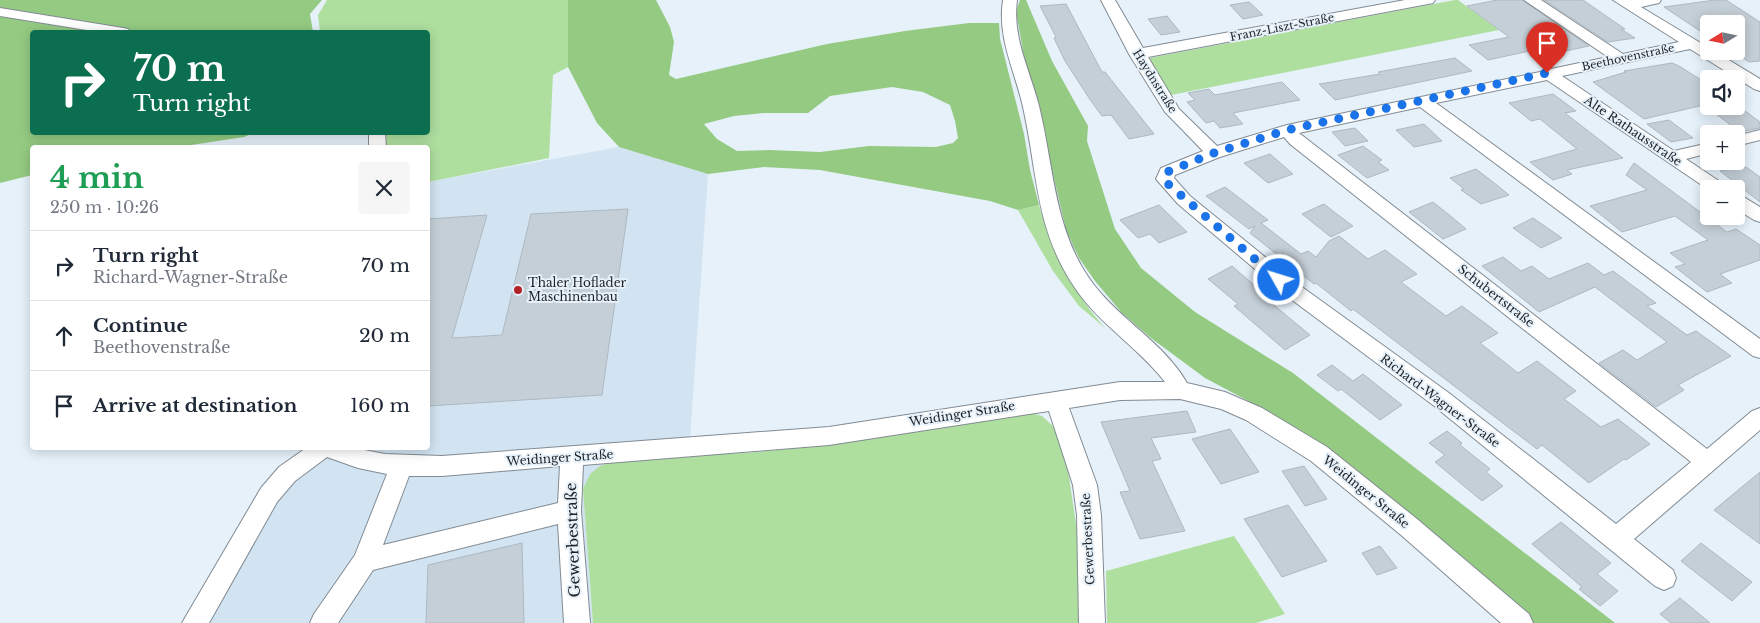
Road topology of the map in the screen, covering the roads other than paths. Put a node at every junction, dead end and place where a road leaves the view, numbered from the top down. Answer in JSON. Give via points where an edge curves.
{"nodes":[{"id":1,"x":1010,"y":0,"type":"edge"},
{"id":2,"x":1108,"y":0,"type":"edge"},
{"id":3,"x":1428,"y":0,"type":"edge"},
{"id":4,"x":1531,"y":0,"type":"edge"},
{"id":5,"x":1654,"y":0,"type":"edge"},
{"id":6,"x":1625,"y":3,"type":"edge"},
{"id":7,"x":0,"y":12,"type":"edge"},
{"id":8,"x":111,"y":30,"type":"edge"},
{"id":9,"x":1692,"y":44,"type":"junction"},
{"id":10,"x":1137,"y":54,"type":"junction"},
{"id":11,"x":1619,"y":58,"type":"junction"},
{"id":12,"x":1735,"y":70,"type":"edge"},
{"id":13,"x":1760,"y":72,"type":"edge"},
{"id":14,"x":1547,"y":73,"type":"junction"},
{"id":15,"x":1745,"y":75,"type":"edge"},
{"id":16,"x":1745,"y":76,"type":"edge"},
{"id":17,"x":1760,"y":86,"type":"edge"},
{"id":18,"x":1423,"y":100,"type":"junction"},
{"id":19,"x":1287,"y":130,"type":"junction"},
{"id":20,"x":1700,"y":150,"type":"edge"},
{"id":21,"x":1214,"y":153,"type":"junction"},
{"id":22,"x":1671,"y":158,"type":"junction"},
{"id":23,"x":1705,"y":180,"type":"edge"},
{"id":24,"x":1745,"y":206,"type":"edge"},
{"id":25,"x":1760,"y":216,"type":"edge"},
{"id":26,"x":1760,"y":350,"type":"edge"},
{"id":27,"x":1180,"y":390,"type":"junction"},
{"id":28,"x":1056,"y":400,"type":"junction"},
{"id":29,"x":1760,"y":417,"type":"edge"},
{"id":30,"x":319,"y":450,"type":"edge"},
{"id":31,"x":336,"y":450,"type":"edge"},
{"id":32,"x":572,"y":457,"type":"junction"},
{"id":33,"x":1706,"y":461,"type":"junction"},
{"id":34,"x":401,"y":467,"type":"junction"},
{"id":35,"x":569,"y":512,"type":"junction"},
{"id":36,"x":1616,"y":539,"type":"junction"},
{"id":37,"x":365,"y":561,"type":"junction"},
{"id":38,"x":1664,"y":578,"type":"dead end"},
{"id":39,"x":195,"y":623,"type":"edge"},
{"id":40,"x":323,"y":623,"type":"edge"},
{"id":41,"x":577,"y":623,"type":"edge"},
{"id":42,"x":1092,"y":623,"type":"edge"},
{"id":43,"x":1520,"y":623,"type":"edge"}],
"edges":[{"from":1,"to":27,"type":"street","via":[[1007,14],[1012,39],[1030,104],[1060,242],[1088,292],[1170,372]]},
{"from":2,"to":10,"type":"street","name":"Haydnstraße"},
{"from":3,"to":10,"type":"street","name":"Franz-Liszt-Straße"},
{"from":4,"to":11,"type":"street"},
{"from":5,"to":6,"type":"street"},
{"from":6,"to":9,"type":"street"},
{"from":7,"to":8,"type":"street"},
{"from":9,"to":11,"type":"street","name":"Beethovenstraße"},
{"from":9,"to":12,"type":"street"},
{"from":10,"to":21,"type":"street","name":"Haydnstraße","via":[[1173,112]]},
{"from":11,"to":14,"type":"street","name":"Beethovenstraße"},
{"from":13,"to":15,"type":"street"},
{"from":14,"to":18,"type":"street","name":"Beethovenstraße"},
{"from":14,"to":22,"type":"street","name":"Alte Rathausstraße"},
{"from":16,"to":17,"type":"street"},
{"from":18,"to":19,"type":"street","name":"Beethovenstraße"},
{"from":18,"to":26,"type":"street"},
{"from":19,"to":21,"type":"street","name":"Beethovenstraße"},
{"from":19,"to":33,"type":"street","name":"Schubertstraße"},
{"from":20,"to":22,"type":"street"},
{"from":21,"to":36,"type":"street","name":"Richard-Wagner-Straße","via":[[1167,172],[1165,180],[1184,200],[1295,292],[1441,399]]},
{"from":22,"to":23,"type":"street","name":"Alte Rathausstraße"},
{"from":24,"to":25,"type":"street"},
{"from":27,"to":28,"type":"street","name":"Weidinger Straße","via":[[1120,391]]},
{"from":27,"to":43,"type":"street","name":"Weidinger Straße","via":[[1224,401],[1254,414],[1319,454]]},
{"from":28,"to":32,"type":"street","name":"Weidinger Straße","via":[[829,436]]},
{"from":28,"to":42,"type":"street","name":"Gewerbestraße","via":[[1085,484]]},
{"from":29,"to":33,"type":"street"},
{"from":30,"to":39,"type":"street","via":[[287,474],[269,495]]},
{"from":31,"to":34,"type":"street","name":"Weidinger Straße","via":[[372,463]]},
{"from":32,"to":34,"type":"street","name":"Weidinger Straße"},
{"from":32,"to":35,"type":"street","name":"Gewerbestraße"},
{"from":33,"to":36,"type":"street"},
{"from":34,"to":37,"type":"street"},
{"from":35,"to":37,"type":"street"},
{"from":35,"to":41,"type":"street","name":"Gewerbestraße"},
{"from":36,"to":38,"type":"street"},
{"from":37,"to":40,"type":"street"}]}
